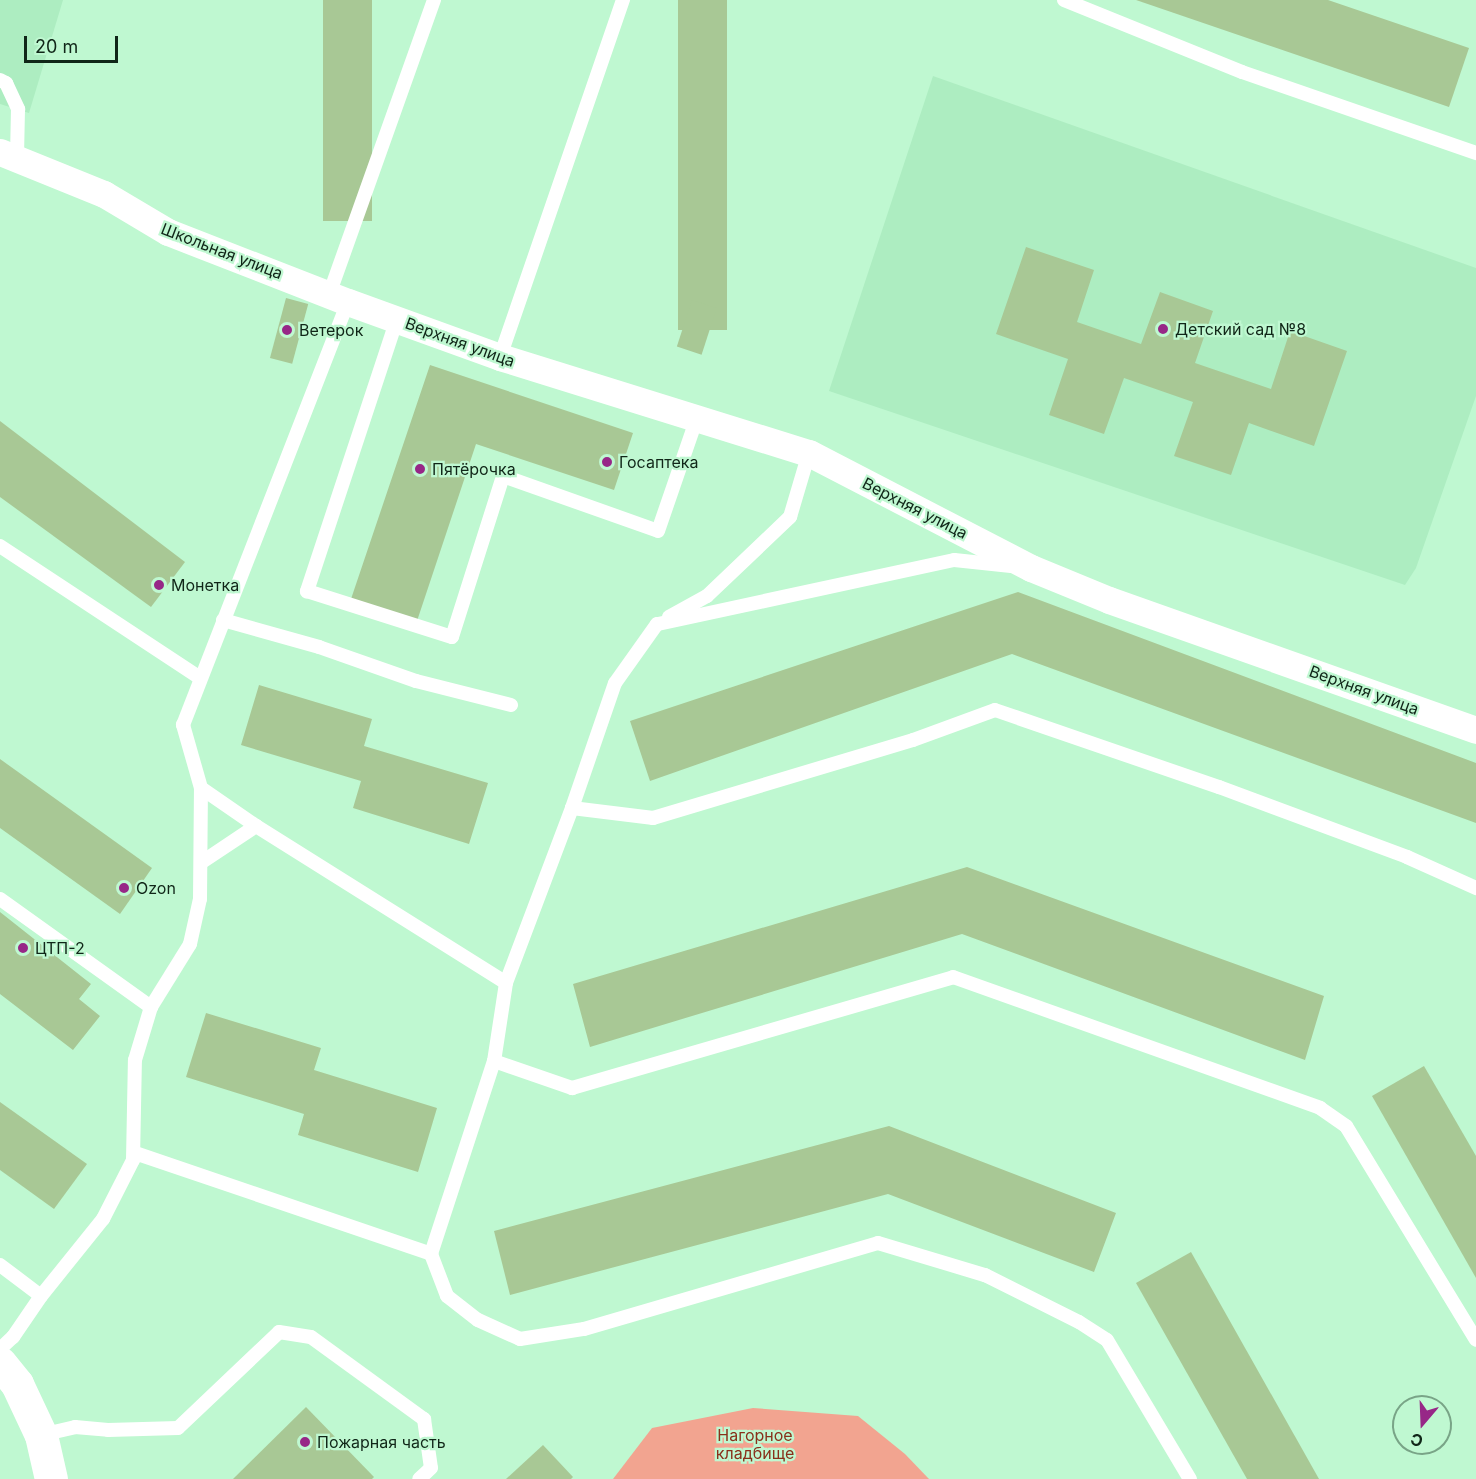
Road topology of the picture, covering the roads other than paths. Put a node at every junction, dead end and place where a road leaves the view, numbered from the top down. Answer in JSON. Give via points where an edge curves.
{"nodes":[{"id":1,"x":434,"y":0,"type":"edge"},
{"id":2,"x":623,"y":0,"type":"edge"},
{"id":3,"x":1064,"y":0,"type":"edge"},
{"id":4,"x":0,"y":80,"type":"edge"},
{"id":5,"x":1476,"y":153,"type":"edge"},
{"id":6,"x":8,"y":155,"type":"edge"},
{"id":7,"x":339,"y":297,"type":"junction"},
{"id":8,"x":397,"y":319,"type":"junction"},
{"id":9,"x":500,"y":357,"type":"junction"},
{"id":10,"x":697,"y":418,"type":"junction"},
{"id":11,"x":809,"y":453,"type":"junction"},
{"id":12,"x":0,"y":546,"type":"edge"},
{"id":13,"x":1031,"y":568,"type":"junction"},
{"id":14,"x":223,"y":620,"type":"junction"},
{"id":15,"x":657,"y":624,"type":"junction"},
{"id":16,"x":200,"y":678,"type":"junction"},
{"id":17,"x":511,"y":705,"type":"dead end"},
{"id":18,"x":1476,"y":730,"type":"edge"},
{"id":19,"x":201,"y":788,"type":"junction"},
{"id":20,"x":572,"y":808,"type":"junction"},
{"id":21,"x":256,"y":826,"type":"junction"},
{"id":22,"x":202,"y":862,"type":"junction"},
{"id":23,"x":1476,"y":888,"type":"edge"},
{"id":24,"x":0,"y":899,"type":"edge"},
{"id":25,"x":506,"y":983,"type":"junction"},
{"id":26,"x":151,"y":1007,"type":"junction"},
{"id":27,"x":494,"y":1060,"type":"junction"},
{"id":28,"x":135,"y":1152,"type":"junction"},
{"id":29,"x":431,"y":1254,"type":"junction"},
{"id":30,"x":0,"y":1265,"type":"edge"},
{"id":31,"x":41,"y":1296,"type":"junction"},
{"id":32,"x":1476,"y":1340,"type":"edge"},
{"id":33,"x":0,"y":1349,"type":"edge"},
{"id":34,"x":0,"y":1363,"type":"edge"},
{"id":35,"x":41,"y":1435,"type":"junction"},
{"id":36,"x":51,"y":1479,"type":"edge"},
{"id":37,"x":419,"y":1479,"type":"edge"},
{"id":38,"x":1190,"y":1479,"type":"edge"}],
"edges":[{"from":1,"to":7,"type":"lane"},
{"from":2,"to":9,"type":"lane"},
{"from":3,"to":5,"type":"lane","via":[[1242,72]]},
{"from":4,"to":6,"type":"lane","via":[[6,83],[18,109]]},
{"from":6,"to":7,"type":"street","name":"Школьная улица","via":[[104,194],[168,232]]},
{"from":7,"to":8,"type":"street","name":"Верхняя улица"},
{"from":7,"to":14,"type":"lane"},
{"from":8,"to":9,"type":"street","name":"Верхняя улица"},
{"from":8,"to":10,"type":"lane","via":[[307,591],[452,637],[503,476],[658,531]]},
{"from":9,"to":10,"type":"street","name":"Верхняя улица"},
{"from":10,"to":11,"type":"street","name":"Верхняя улица"},
{"from":11,"to":13,"type":"street","name":"Верхняя улица"},
{"from":11,"to":15,"type":"lane","via":[[790,518],[707,596]]},
{"from":12,"to":16,"type":"lane"},
{"from":13,"to":15,"type":"lane","via":[[954,560]]},
{"from":13,"to":18,"type":"street","name":"Верхняя улица","via":[[1109,600]]},
{"from":14,"to":16,"type":"lane"},
{"from":14,"to":17,"type":"lane","via":[[319,647],[416,681]]},
{"from":15,"to":20,"type":"lane","via":[[615,683]]},
{"from":16,"to":19,"type":"lane","via":[[183,725]]},
{"from":19,"to":21,"type":"lane"},
{"from":19,"to":22,"type":"lane"},
{"from":20,"to":23,"type":"lane","via":[[653,818],[913,740],[995,710],[1241,795],[1407,857]]},
{"from":20,"to":25,"type":"lane"},
{"from":21,"to":22,"type":"lane"},
{"from":21,"to":25,"type":"lane"},
{"from":22,"to":26,"type":"lane","via":[[200,899],[190,944]]},
{"from":24,"to":26,"type":"lane"},
{"from":25,"to":27,"type":"lane"},
{"from":26,"to":28,"type":"lane","via":[[135,1060]]},
{"from":27,"to":29,"type":"lane"},
{"from":27,"to":32,"type":"lane","via":[[572,1088],[953,977],[1320,1108],[1347,1126]]},
{"from":28,"to":29,"type":"lane"},
{"from":28,"to":31,"type":"lane","via":[[103,1219]]},
{"from":29,"to":38,"type":"lane","via":[[447,1296],[478,1320],[520,1339],[584,1329],[878,1243],[985,1275],[1107,1340]]},
{"from":30,"to":31,"type":"lane"},
{"from":31,"to":33,"type":"lane"},
{"from":34,"to":35,"type":"main road","via":[[17,1384]]},
{"from":35,"to":36,"type":"main road"},
{"from":35,"to":37,"type":"lane","via":[[75,1427],[178,1428],[279,1332],[311,1336],[424,1419],[431,1468]]}]}
